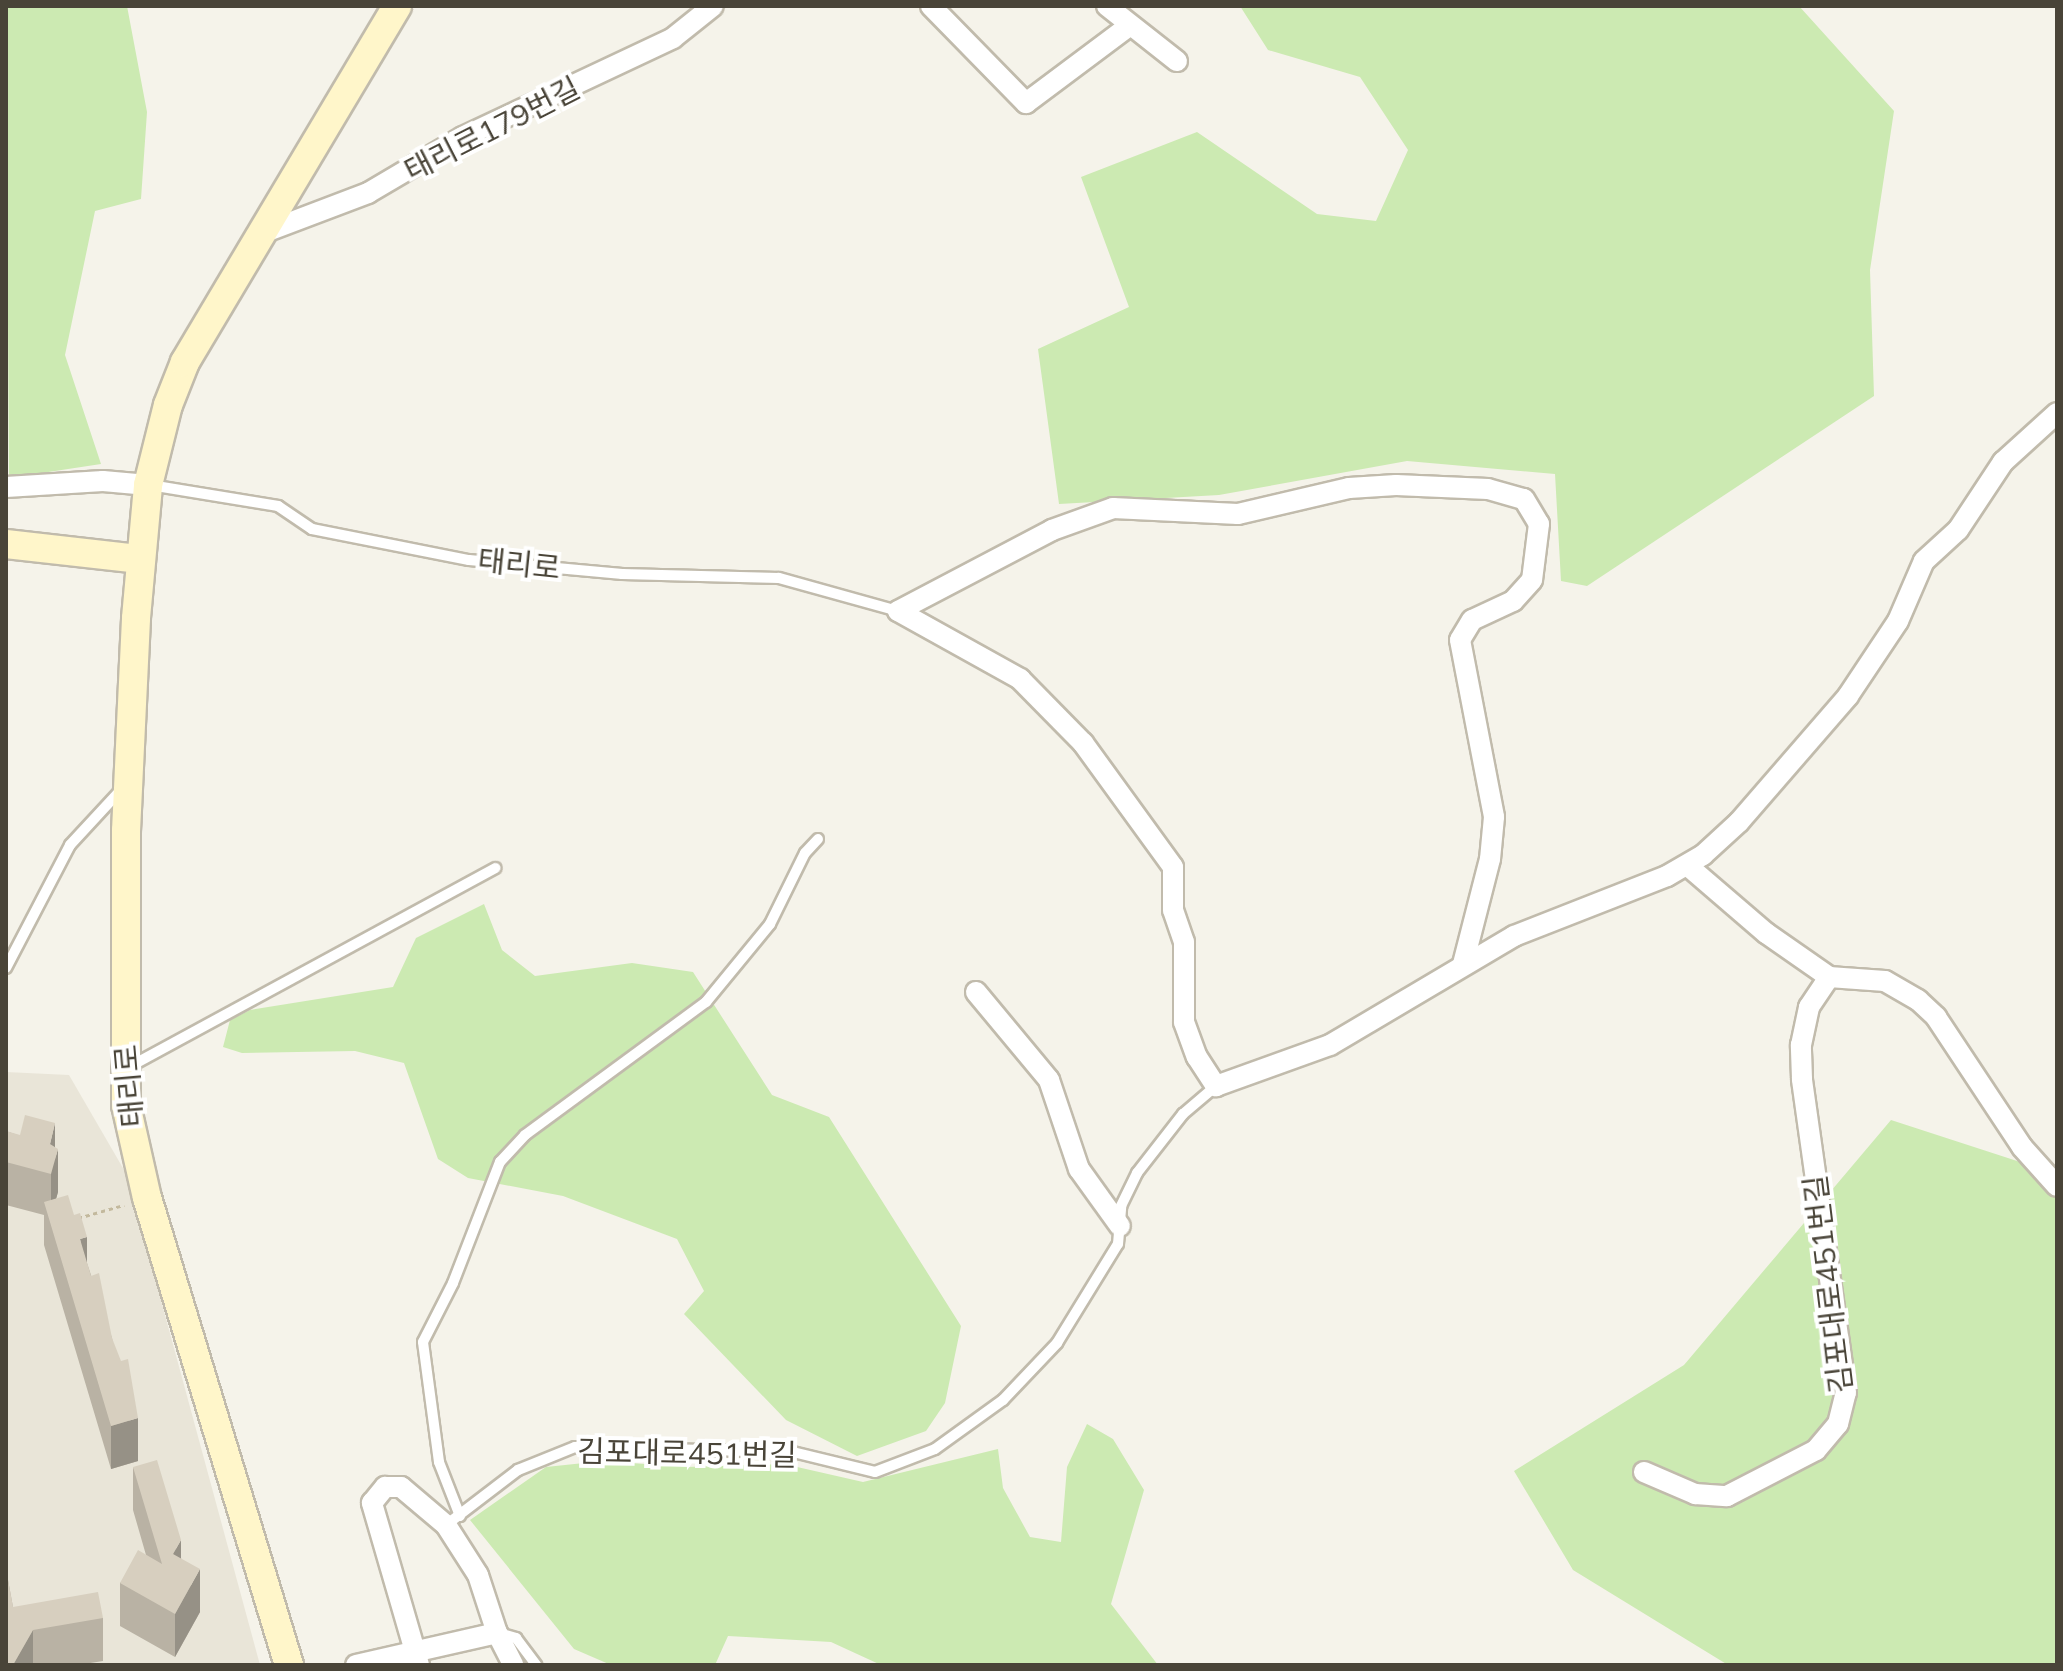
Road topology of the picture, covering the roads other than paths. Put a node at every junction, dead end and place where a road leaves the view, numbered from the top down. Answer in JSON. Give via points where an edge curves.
{"nodes":[{"id":1,"x":397,"y":6,"type":"edge"},
{"id":2,"x":713,"y":6,"type":"edge"},
{"id":3,"x":931,"y":6,"type":"edge"},
{"id":4,"x":1107,"y":6,"type":"edge"},
{"id":5,"x":1129,"y":26,"type":"junction"},
{"id":6,"x":1177,"y":61,"type":"dead end"},
{"id":7,"x":260,"y":234,"type":"junction"},
{"id":8,"x":2057,"y":413,"type":"edge"},
{"id":9,"x":148,"y":485,"type":"junction"},
{"id":10,"x":6,"y":487,"type":"edge"},
{"id":11,"x":6,"y":544,"type":"edge"},
{"id":12,"x":140,"y":559,"type":"junction"},
{"id":13,"x":898,"y":611,"type":"junction"},
{"id":14,"x":128,"y":783,"type":"junction"},
{"id":15,"x":818,"y":839,"type":"dead end"},
{"id":16,"x":1688,"y":866,"type":"junction"},
{"id":17,"x":495,"y":868,"type":"dead end"},
{"id":18,"x":1463,"y":964,"type":"junction"},
{"id":19,"x":6,"y":968,"type":"edge"},
{"id":20,"x":1829,"y":977,"type":"junction"},
{"id":21,"x":976,"y":992,"type":"dead end"},
{"id":22,"x":124,"y":1070,"type":"junction"},
{"id":23,"x":1216,"y":1086,"type":"junction"},
{"id":24,"x":2057,"y":1186,"type":"edge"},
{"id":25,"x":1120,"y":1226,"type":"junction"},
{"id":26,"x":1644,"y":1472,"type":"dead end"},
{"id":27,"x":453,"y":1520,"type":"junction"},
{"id":28,"x":497,"y":1633,"type":"junction"},
{"id":29,"x":418,"y":1658,"type":"edge"},
{"id":30,"x":289,"y":1665,"type":"edge"},
{"id":31,"x":356,"y":1665,"type":"edge"},
{"id":32,"x":513,"y":1665,"type":"edge"},
{"id":33,"x":536,"y":1665,"type":"edge"}],
"edges":[{"from":1,"to":7,"type":"street","name":"태리로"},
{"from":2,"to":7,"type":"street","name":"태리로179번길","via":[[673,38],[463,137],[368,193]]},
{"from":3,"to":5,"type":"street","via":[[1026,103]]},
{"from":4,"to":5,"type":"street"},
{"from":5,"to":6,"type":"street"},
{"from":7,"to":9,"type":"street","name":"태리로","via":[[185,362]]},
{"from":8,"to":16,"type":"street","name":"김포대로451번길","via":[[2003,462],[1958,530],[1924,561],[1891,633],[1848,696],[1739,822]]},
{"from":9,"to":10,"type":"street","via":[[103,481]]},
{"from":9,"to":12,"type":"street","name":"태리로"},
{"from":9,"to":13,"type":"lane","name":"태리로","via":[[278,506],[312,529],[469,560],[622,574],[779,578]]},
{"from":11,"to":12,"type":"street"},
{"from":12,"to":14,"type":"street","name":"태리로"},
{"from":13,"to":18,"type":"street","via":[[1052,530],[1104,510],[1238,514],[1349,488],[1396,485],[1488,489],[1524,499],[1539,524],[1538,567],[1513,601],[1472,620],[1460,640],[1494,817],[1490,859]]},
{"from":13,"to":23,"type":"street","via":[[1020,679],[1083,743],[1173,867],[1173,910],[1184,942],[1184,1022],[1197,1057]]},
{"from":14,"to":19,"type":"lane","via":[[70,845]]},
{"from":14,"to":22,"type":"street","name":"태리로"},
{"from":15,"to":27,"type":"lane","via":[[805,853],[770,924],[706,1002],[525,1135],[500,1162],[453,1283],[423,1342],[439,1462]]},
{"from":16,"to":18,"type":"street","name":"김포대로451번길","via":[[1537,925]]},
{"from":16,"to":20,"type":"street","via":[[1766,933]]},
{"from":17,"to":22,"type":"lane"},
{"from":18,"to":23,"type":"street","name":"김포대로451번길","via":[[1330,1045]]},
{"from":20,"to":24,"type":"street","via":[[1885,981],[1918,1000],[1936,1017],[2022,1147]]},
{"from":20,"to":26,"type":"street","name":"김포대로451번길","via":[[1809,1007],[1801,1045],[1846,1393],[1838,1424],[1816,1450],[1727,1496],[1695,1494]]},
{"from":21,"to":25,"type":"street","via":[[1049,1080],[1079,1169]]},
{"from":22,"to":30,"type":"street","name":"태리로","via":[[147,1198]]},
{"from":23,"to":25,"type":"lane","name":"김포대로451번길","via":[[1183,1114],[1137,1173],[1123,1198]]},
{"from":25,"to":27,"type":"lane","name":"김포대로451번길","via":[[1109,1262],[1057,1343],[1003,1400],[912,1461],[875,1472],[793,1452],[575,1447],[518,1470]]},
{"from":27,"to":28,"type":"street"},
{"from":27,"to":29,"type":"street","via":[[401,1487],[385,1487],[374,1497]]},
{"from":28,"to":29,"type":"street"},
{"from":28,"to":32,"type":"street"},
{"from":28,"to":33,"type":"lane","via":[[516,1638]]},
{"from":29,"to":31,"type":"street"}]}
